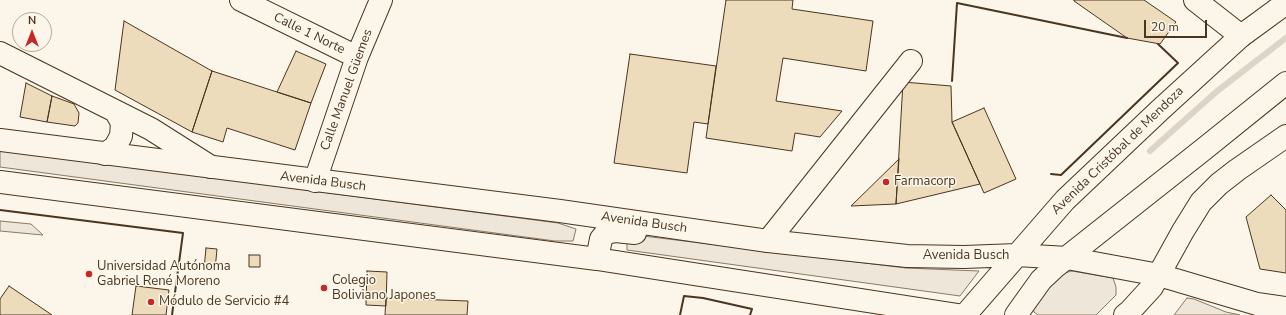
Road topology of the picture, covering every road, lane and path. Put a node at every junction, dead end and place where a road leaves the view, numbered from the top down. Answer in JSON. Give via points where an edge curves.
{"nodes":[{"id":1,"x":241,"y":0,"type":"edge"},
{"id":2,"x":381,"y":0,"type":"edge"},
{"id":3,"x":1195,"y":0,"type":"edge"},
{"id":4,"x":1286,"y":3,"type":"edge"},
{"id":5,"x":1242,"y":36,"type":"junction"},
{"id":6,"x":0,"y":53,"type":"edge"},
{"id":7,"x":356,"y":57,"type":"junction"},
{"id":8,"x":911,"y":61,"type":"dead end"},
{"id":9,"x":1286,"y":83,"type":"edge"},
{"id":10,"x":116,"y":112,"type":"junction"},
{"id":11,"x":1286,"y":122,"type":"edge"},
{"id":12,"x":1286,"y":136,"type":"edge"},
{"id":13,"x":0,"y":140,"type":"edge"},
{"id":14,"x":105,"y":154,"type":"junction"},
{"id":15,"x":210,"y":167,"type":"junction"},
{"id":16,"x":1237,"y":170,"type":"junction"},
{"id":17,"x":315,"y":181,"type":"junction"},
{"id":18,"x":0,"y":182,"type":"edge"},
{"id":19,"x":721,"y":234,"type":"junction"},
{"id":20,"x":768,"y":241,"type":"junction"},
{"id":21,"x":1016,"y":255,"type":"junction"},
{"id":22,"x":1067,"y":258,"type":"junction"},
{"id":23,"x":597,"y":259,"type":"junction"},
{"id":24,"x":1159,"y":274,"type":"junction"},
{"id":25,"x":837,"y":297,"type":"junction"},
{"id":26,"x":1286,"y":308,"type":"edge"},
{"id":27,"x":868,"y":315,"type":"edge"},
{"id":28,"x":958,"y":315,"type":"edge"},
{"id":29,"x":965,"y":315,"type":"edge"},
{"id":30,"x":1016,"y":315,"type":"edge"},
{"id":31,"x":1125,"y":315,"type":"edge"}],
"edges":[{"from":1,"to":7,"type":"main road","name":"Calle 1 Norte"},
{"from":2,"to":7,"type":"main road","name":"Calle Manuel Güemes"},
{"from":3,"to":5,"type":"main road"},
{"from":4,"to":5,"type":"main road","name":"Avenida Cristóbal de Mendoza"},
{"from":5,"to":21,"type":"main road","name":"Avenida Cristóbal de Mendoza","via":[[1071,195]]},
{"from":6,"to":10,"type":"main road"},
{"from":7,"to":17,"type":"main road","name":"Calle Manuel Güemes"},
{"from":8,"to":20,"type":"main road"},
{"from":9,"to":22,"type":"main road"},
{"from":10,"to":14,"type":"main road","via":[[122,123],[121,136],[115,147]]},
{"from":10,"to":15,"type":"main road","via":[[151,129]]},
{"from":11,"to":16,"type":"main road"},
{"from":12,"to":16,"type":"main road"},
{"from":13,"to":14,"type":"main road","name":"Avenida Busch"},
{"from":14,"to":15,"type":"main road","name":"Avenida Busch"},
{"from":15,"to":17,"type":"main road","name":"Avenida Busch"},
{"from":16,"to":24,"type":"main road","via":[[1201,202]]},
{"from":17,"to":19,"type":"main road","name":"Avenida Busch"},
{"from":18,"to":23,"type":"main road"},
{"from":19,"to":20,"type":"main road","name":"Avenida Busch"},
{"from":19,"to":23,"type":"main road","via":[[687,241],[615,230],[606,233],[601,239]]},
{"from":20,"to":21,"type":"main road","name":"Avenida Busch","via":[[907,256]]},
{"from":21,"to":22,"type":"main road","name":"Avenida Busch"},
{"from":21,"to":29,"type":"main road","name":"Avenida Cristóbal de Mendoza"},
{"from":22,"to":24,"type":"main road","name":"Avenida Busch"},
{"from":22,"to":30,"type":"main road","via":[[1041,280]]},
{"from":23,"to":25,"type":"main road"},
{"from":24,"to":26,"type":"main road","name":"Avenida Busch","via":[[1257,304]]},
{"from":24,"to":31,"type":"main road","via":[[1152,287]]},
{"from":25,"to":27,"type":"main road"},
{"from":25,"to":28,"type":"main road"}]}
